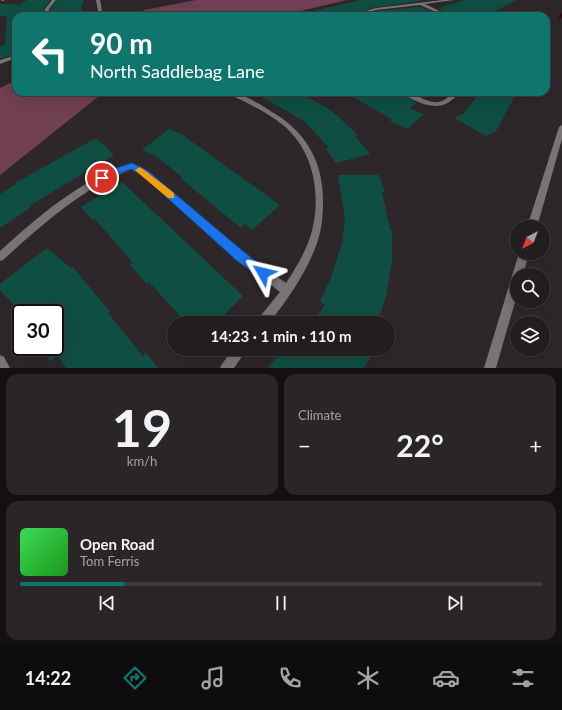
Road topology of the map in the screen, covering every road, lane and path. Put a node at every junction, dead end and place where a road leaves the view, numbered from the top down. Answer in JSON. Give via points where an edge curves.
{"nodes":[{"id":1,"x":54,"y":0,"type":"edge"},
{"id":2,"x":98,"y":0,"type":"edge"},
{"id":3,"x":452,"y":0,"type":"edge"},
{"id":4,"x":421,"y":4,"type":"junction"},
{"id":5,"x":47,"y":12,"type":"edge"},
{"id":6,"x":100,"y":12,"type":"edge"},
{"id":7,"x":365,"y":12,"type":"edge"},
{"id":8,"x":439,"y":12,"type":"edge"},
{"id":9,"x":12,"y":58,"type":"edge"},
{"id":10,"x":0,"y":62,"type":"edge"},
{"id":11,"x":238,"y":96,"type":"edge"},
{"id":12,"x":411,"y":96,"type":"edge"},
{"id":13,"x":454,"y":96,"type":"edge"},
{"id":14,"x":562,"y":127,"type":"edge"},
{"id":15,"x":534,"y":220,"type":"edge"},
{"id":16,"x":0,"y":257,"type":"edge"},
{"id":17,"x":286,"y":290,"type":"junction"},
{"id":18,"x":510,"y":300,"type":"edge"},
{"id":19,"x":267,"y":316,"type":"edge"},
{"id":20,"x":235,"y":356,"type":"edge"},
{"id":21,"x":0,"y":361,"type":"edge"},
{"id":22,"x":4,"y":368,"type":"edge"},
{"id":23,"x":226,"y":368,"type":"edge"},
{"id":24,"x":490,"y":368,"type":"edge"}],
"edges":[{"from":1,"to":5,"type":"street"},
{"from":2,"to":6,"type":"street"},
{"from":3,"to":4,"type":"street"},
{"from":4,"to":7,"type":"street"},
{"from":4,"to":8,"type":"street"},
{"from":9,"to":10,"type":"street"},
{"from":11,"to":17,"type":"street","via":[[284,123],[301,139],[312,157],[318,182],[319,215],[302,266]]},
{"from":12,"to":13,"type":"street","via":[[438,106],[450,101]]},
{"from":14,"to":15,"type":"street"},
{"from":16,"to":17,"type":"street","via":[[44,217],[70,198],[113,172],[132,166],[145,173],[240,256]]},
{"from":17,"to":19,"type":"street"},
{"from":18,"to":24,"type":"street"},
{"from":20,"to":23,"type":"street"},
{"from":21,"to":22,"type":"street"}]}
